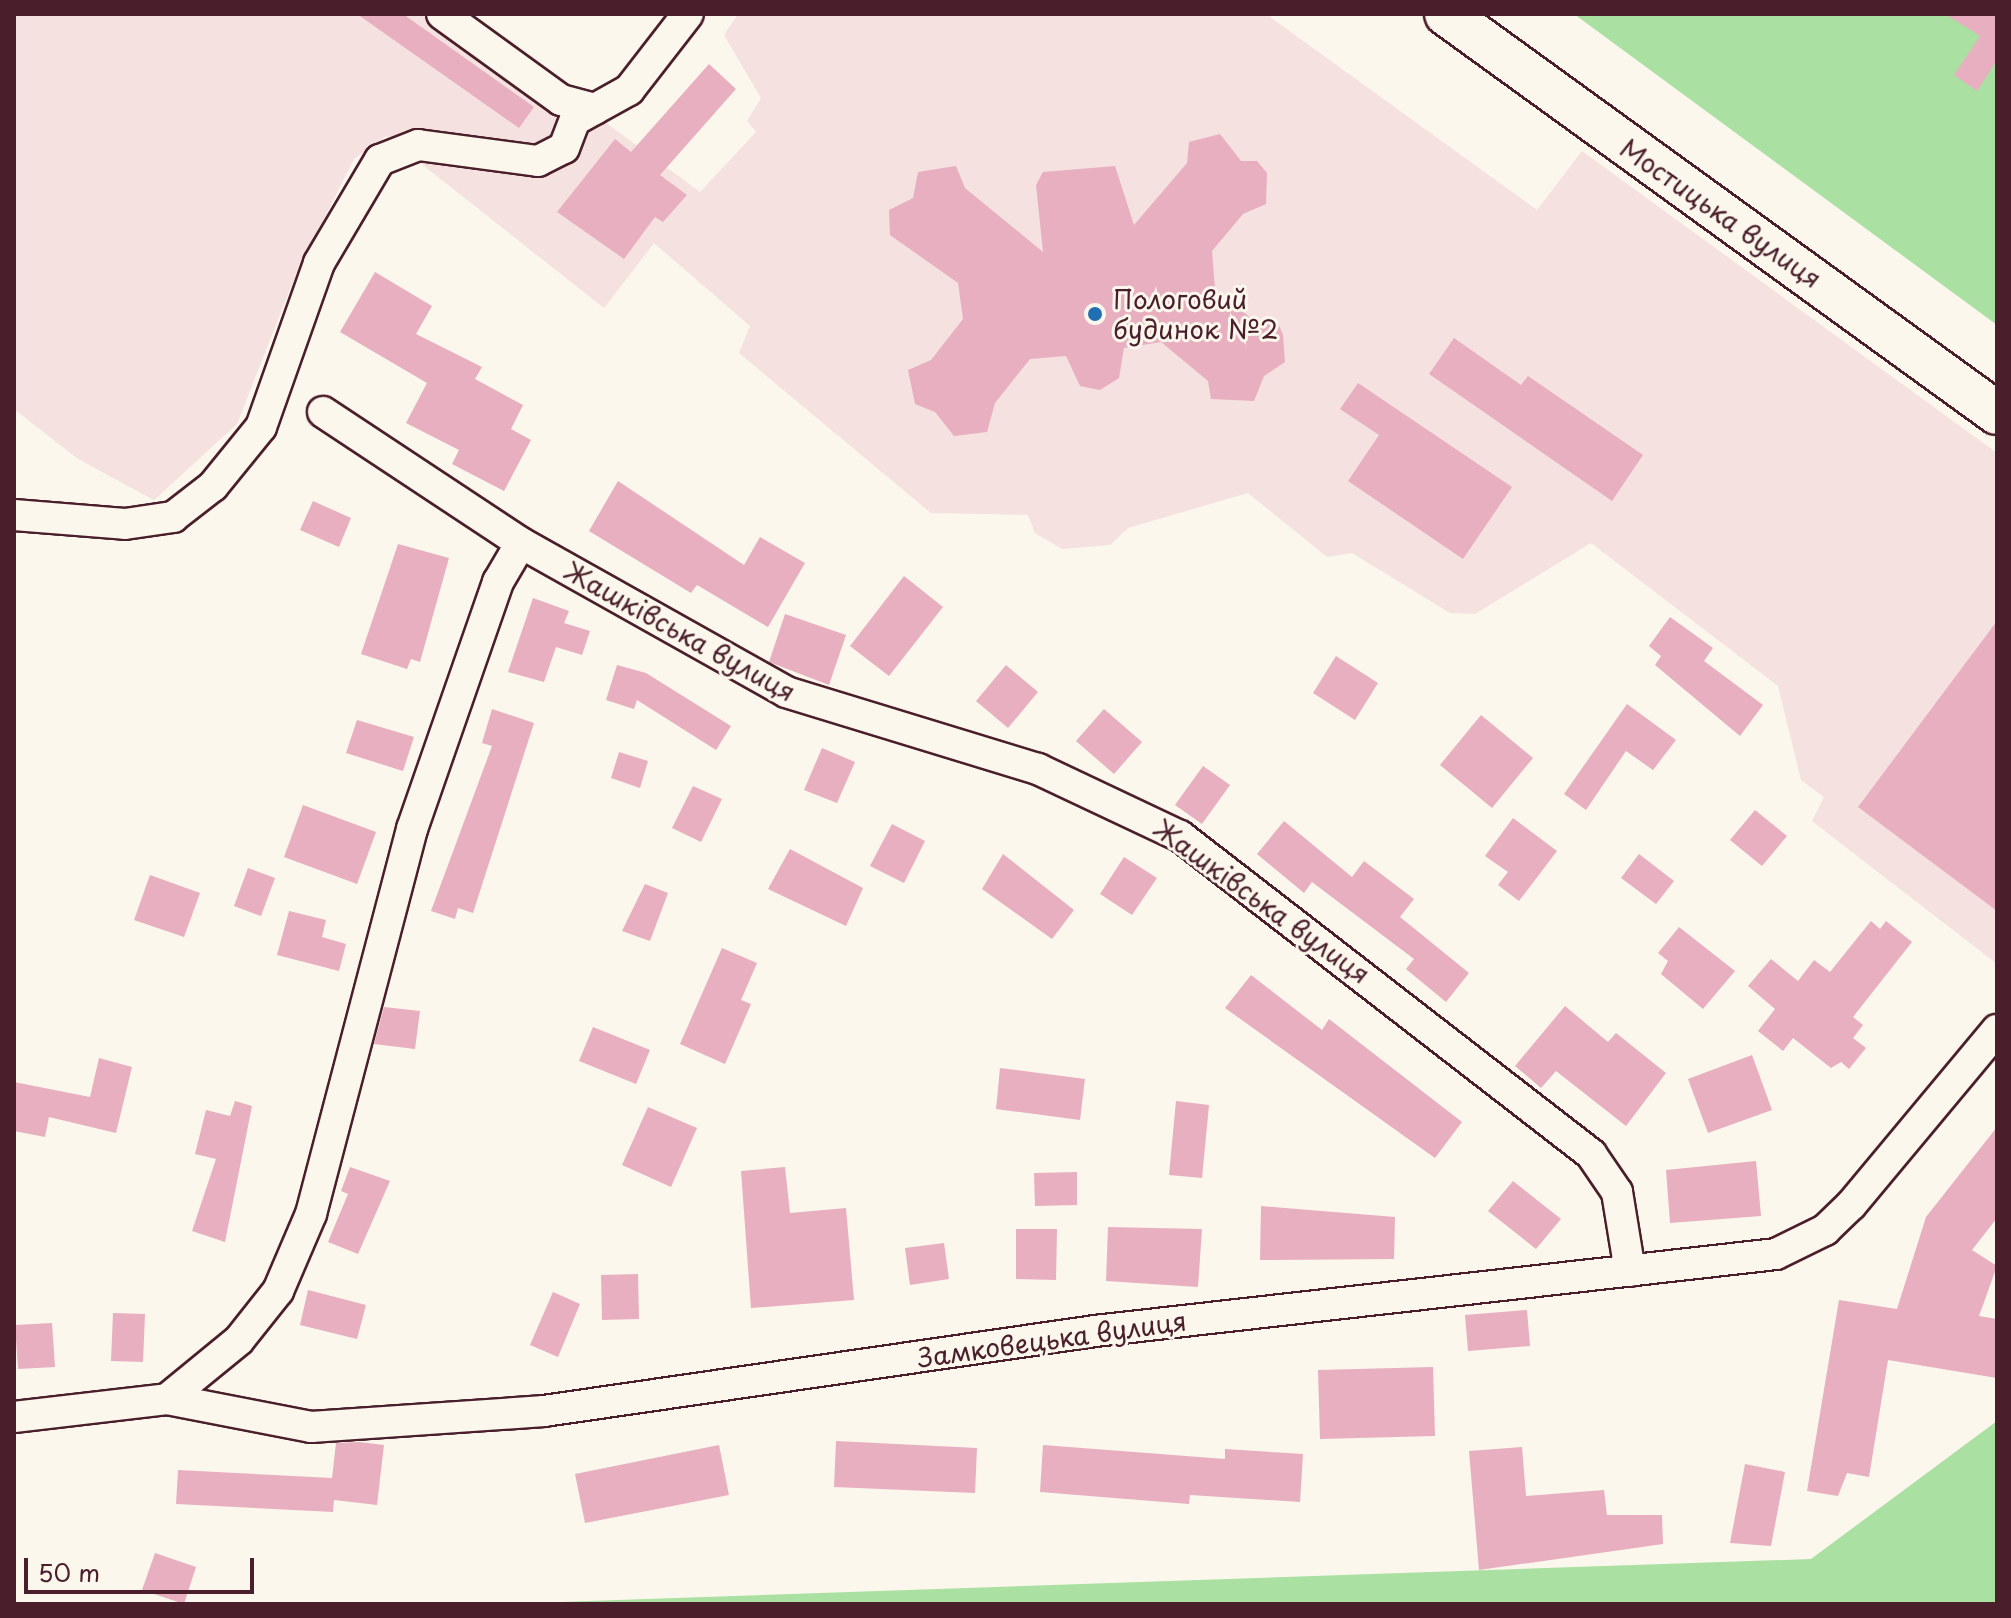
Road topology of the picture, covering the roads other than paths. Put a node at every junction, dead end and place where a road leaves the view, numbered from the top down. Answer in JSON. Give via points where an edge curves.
{"nodes":[{"id":1,"x":442,"y":14,"type":"edge"},
{"id":2,"x":688,"y":14,"type":"edge"},
{"id":3,"x":1446,"y":14,"type":"edge"},
{"id":4,"x":595,"y":109,"type":"junction"},
{"id":5,"x":323,"y":412,"type":"dead end"},
{"id":6,"x":1997,"y":413,"type":"edge"},
{"id":7,"x":14,"y":515,"type":"edge"},
{"id":8,"x":521,"y":543,"type":"junction"},
{"id":9,"x":1997,"y":1030,"type":"edge"},
{"id":10,"x":1630,"y":1271,"type":"junction"},
{"id":11,"x":167,"y":1399,"type":"junction"},
{"id":12,"x":14,"y":1417,"type":"edge"}],
"edges":[{"from":1,"to":4,"type":"street","via":[[561,100]]},
{"from":2,"to":4,"type":"street","via":[[629,90]]},
{"from":3,"to":6,"type":"street","name":"Мостицька вулиця"},
{"from":4,"to":7,"type":"street","via":[[575,120],[564,148],[538,161],[418,145],[380,160],[319,263],[261,427],[213,486],[173,517],[125,524]]},
{"from":5,"to":8,"type":"street","name":"Жашківська вулиця"},
{"from":8,"to":10,"type":"street","name":"Жашківська вулиця","via":[[786,692],[1038,769],[1180,836],[1591,1154],[1617,1192]]},
{"from":8,"to":11,"type":"street","via":[[498,582],[412,829],[311,1214],[278,1291],[239,1340]]},
{"from":9,"to":10,"type":"street","name":"Замковецька вулиця","via":[[1900,1153],[1825,1230],[1776,1254]]},
{"from":10,"to":11,"type":"street","name":"Замковецька вулиця","via":[[1095,1331],[544,1411],[311,1427]]},
{"from":11,"to":12,"type":"street","name":"Замковецька вулиця"}]}
